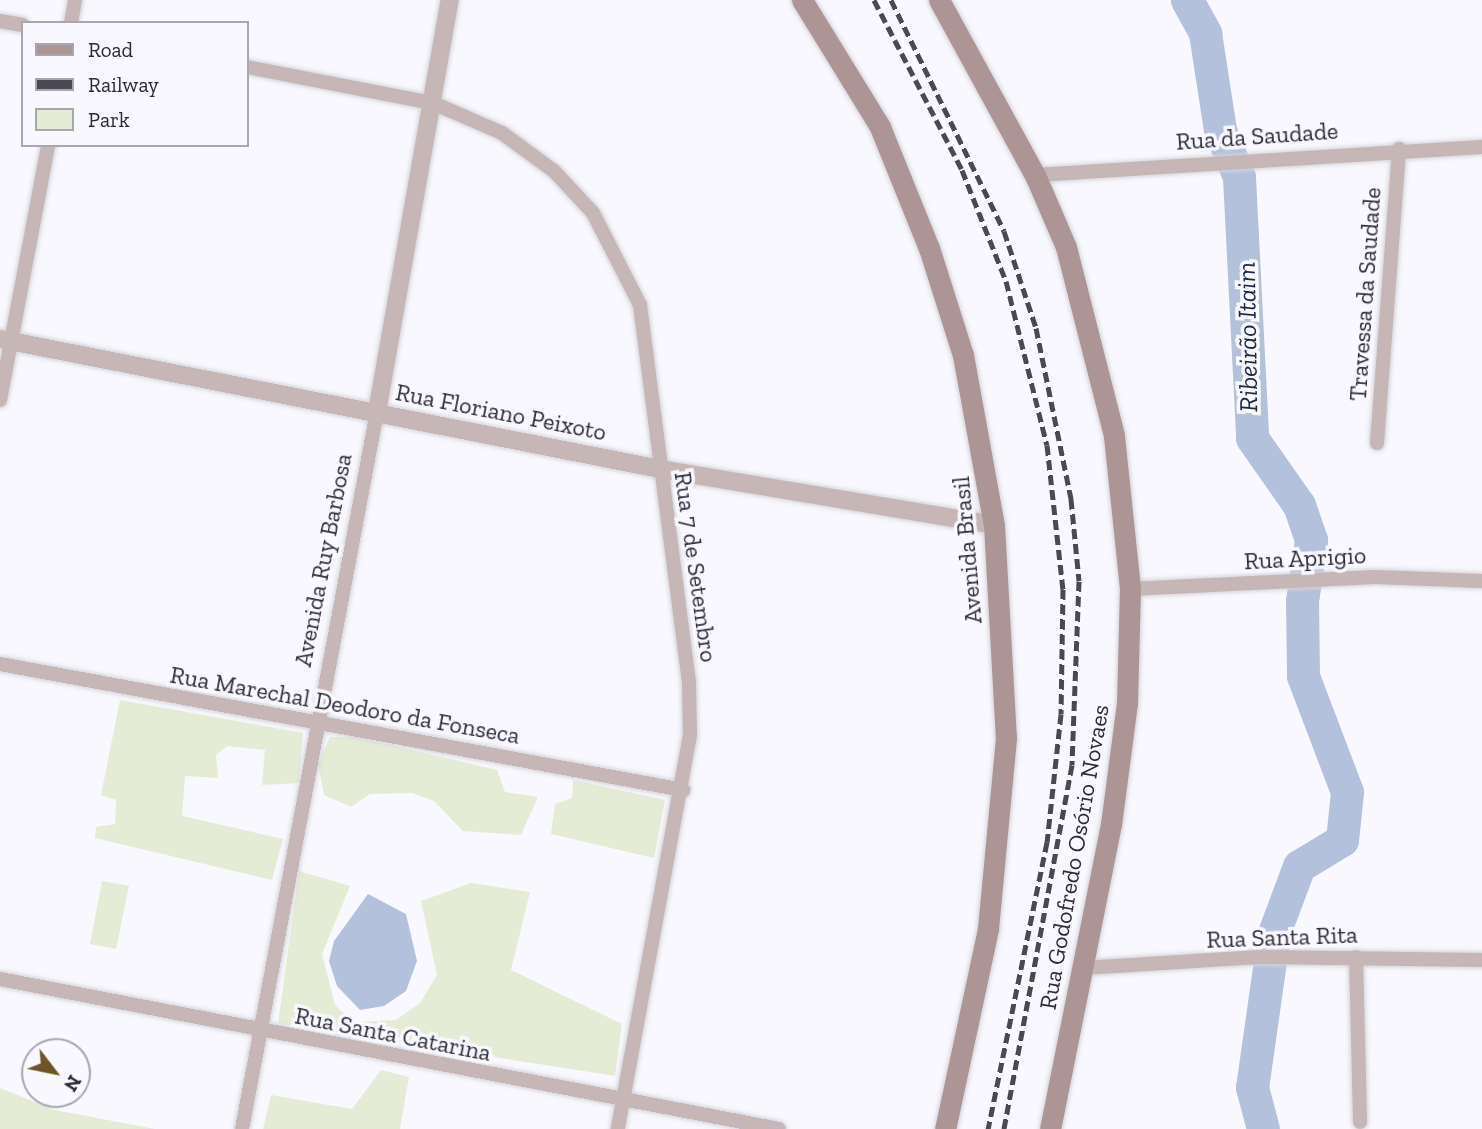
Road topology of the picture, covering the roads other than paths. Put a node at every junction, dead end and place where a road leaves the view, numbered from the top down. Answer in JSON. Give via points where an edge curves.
{"nodes":[{"id":1,"x":75,"y":0,"type":"edge"},
{"id":2,"x":450,"y":0,"type":"edge"},
{"id":3,"x":794,"y":0,"type":"edge"},
{"id":4,"x":939,"y":0,"type":"edge"},
{"id":5,"x":806,"y":7,"type":"edge"},
{"id":6,"x":0,"y":21,"type":"edge"},
{"id":7,"x":71,"y":21,"type":"edge"},
{"id":8,"x":21,"y":25,"type":"edge"},
{"id":9,"x":248,"y":67,"type":"edge"},
{"id":10,"x":433,"y":103,"type":"junction"},
{"id":11,"x":48,"y":147,"type":"edge"},
{"id":12,"x":1482,"y":147,"type":"edge"},
{"id":13,"x":1399,"y":149,"type":"junction"},
{"id":14,"x":1035,"y":175,"type":"junction"},
{"id":15,"x":5,"y":340,"type":"edge"},
{"id":16,"x":0,"y":400,"type":"edge"},
{"id":17,"x":377,"y":412,"type":"junction"},
{"id":18,"x":1377,"y":443,"type":"dead end"},
{"id":19,"x":660,"y":470,"type":"junction"},
{"id":20,"x":994,"y":525,"type":"junction"},
{"id":21,"x":1482,"y":581,"type":"edge"},
{"id":22,"x":1130,"y":589,"type":"junction"},
{"id":23,"x":0,"y":664,"type":"edge"},
{"id":24,"x":317,"y":724,"type":"junction"},
{"id":25,"x":683,"y":790,"type":"junction"},
{"id":26,"x":1356,"y":957,"type":"junction"},
{"id":27,"x":1482,"y":960,"type":"edge"},
{"id":28,"x":1083,"y":968,"type":"junction"},
{"id":29,"x":0,"y":979,"type":"edge"},
{"id":30,"x":259,"y":1032,"type":"junction"},
{"id":31,"x":624,"y":1101,"type":"junction"},
{"id":32,"x":1360,"y":1122,"type":"dead end"},
{"id":33,"x":243,"y":1129,"type":"edge"},
{"id":34,"x":618,"y":1129,"type":"edge"},
{"id":35,"x":779,"y":1129,"type":"edge"},
{"id":36,"x":945,"y":1129,"type":"edge"},
{"id":37,"x":1051,"y":1129,"type":"edge"}],
"edges":[{"from":1,"to":7,"type":"street"},
{"from":2,"to":10,"type":"street","name":"Avenida Ruy Barbosa"},
{"from":3,"to":5,"type":"main road","name":"Avenida Brasil"},
{"from":4,"to":14,"type":"main road","name":"Rua Godofredo Osório Novaes"},
{"from":5,"to":20,"type":"main road","name":"Avenida Brasil","via":[[880,127],[929,248],[962,355]]},
{"from":6,"to":8,"type":"street"},
{"from":9,"to":10,"type":"street","name":"Rua 7 de Setembro"},
{"from":10,"to":17,"type":"street","name":"Avenida Ruy Barbosa"},
{"from":10,"to":19,"type":"street","name":"Rua 7 de Setembro","via":[[502,133],[554,171],[599,223],[640,305]]},
{"from":11,"to":15,"type":"street"},
{"from":12,"to":13,"type":"street","name":"Rua da Saudade"},
{"from":13,"to":14,"type":"street","name":"Rua da Saudade"},
{"from":13,"to":18,"type":"street","name":"Travessa da Saudade"},
{"from":14,"to":22,"type":"main road","name":"Rua Godofredo Osório Novaes","via":[[1066,247],[1099,367],[1114,436]]},
{"from":15,"to":16,"type":"street"},
{"from":15,"to":17,"type":"street","name":"Rua Floriano Peixoto"},
{"from":17,"to":19,"type":"street","name":"Rua Floriano Peixoto"},
{"from":17,"to":24,"type":"street","name":"Avenida Ruy Barbosa"},
{"from":19,"to":20,"type":"street","name":"Rua Floriano Peixoto"},
{"from":19,"to":25,"type":"street","name":"Rua 7 de Setembro","via":[[689,684]]},
{"from":20,"to":36,"type":"main road","name":"Avenida Brasil","via":[[1006,737],[988,929]]},
{"from":21,"to":22,"type":"street","name":"Rua Aprigio","via":[[1316,579]]},
{"from":22,"to":28,"type":"main road","name":"Rua Godofredo Osório Novaes","via":[[1127,703]]},
{"from":23,"to":24,"type":"street","name":"Rua Marechal Deodoro da Fonseca"},
{"from":24,"to":25,"type":"street","name":"Rua Marechal Deodoro da Fonseca"},
{"from":24,"to":30,"type":"street","name":"Avenida Ruy Barbosa"},
{"from":25,"to":31,"type":"street","name":"Rua 7 de Setembro"},
{"from":26,"to":27,"type":"street","name":"Rua Santa Rita"},
{"from":26,"to":28,"type":"street","name":"Rua Santa Rita","via":[[1259,957]]},
{"from":26,"to":32,"type":"street"},
{"from":28,"to":37,"type":"main road","name":"Rua Godofredo Osório Novaes"},
{"from":29,"to":30,"type":"street","name":"Rua Santa Catarina"},
{"from":30,"to":31,"type":"street","name":"Rua Santa Catarina"},
{"from":30,"to":33,"type":"street","name":"Avenida Ruy Barbosa"},
{"from":31,"to":34,"type":"street","name":"Rua 7 de Setembro"},
{"from":31,"to":35,"type":"street","name":"Rua Santa Catarina"}]}
